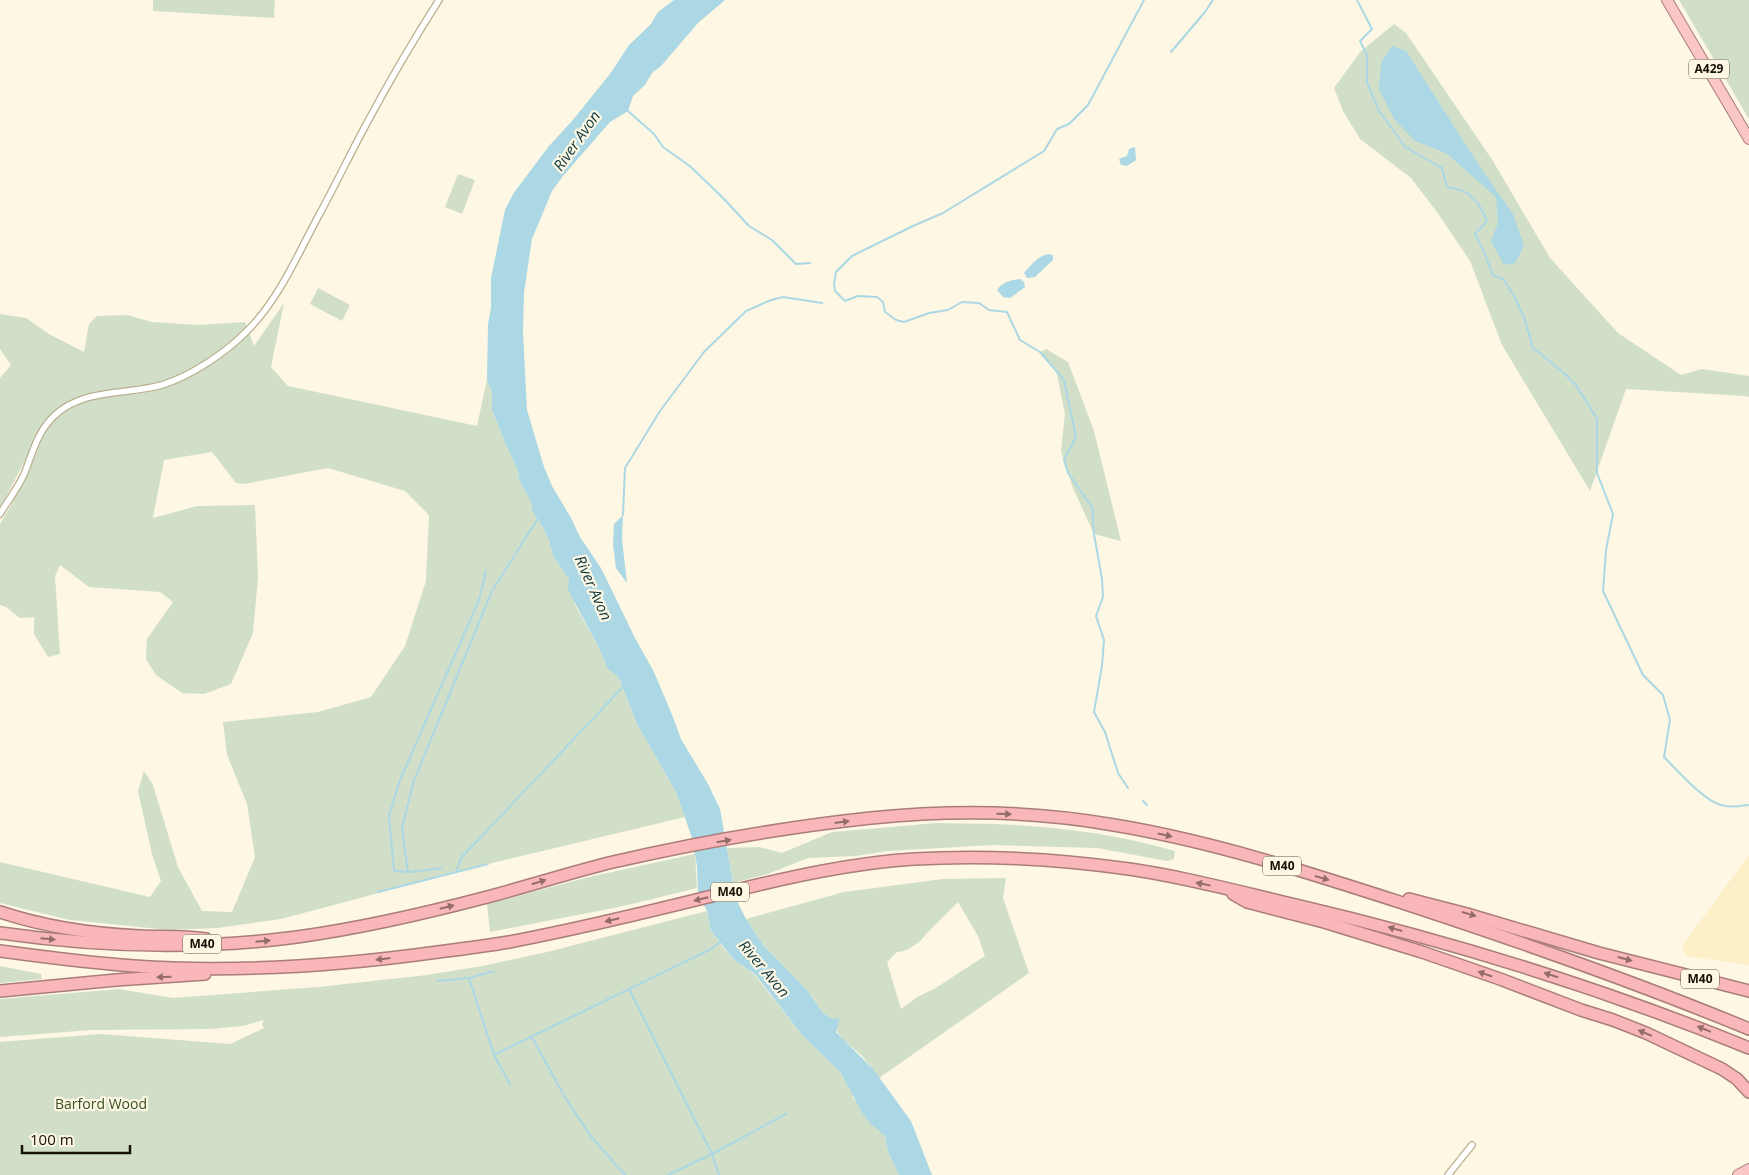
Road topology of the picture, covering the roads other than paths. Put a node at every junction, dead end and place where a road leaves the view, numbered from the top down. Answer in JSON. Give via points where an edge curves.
{"nodes":[{"id":1,"x":439,"y":0,"type":"edge"},
{"id":2,"x":1667,"y":0,"type":"edge"},
{"id":3,"x":1749,"y":139,"type":"edge"},
{"id":4,"x":0,"y":514,"type":"edge"},
{"id":5,"x":1221,"y":887,"type":"junction"},
{"id":6,"x":1370,"y":892,"type":"junction"},
{"id":7,"x":0,"y":912,"type":"edge"},
{"id":8,"x":0,"y":933,"type":"edge"},
{"id":9,"x":235,"y":943,"type":"junction"},
{"id":10,"x":0,"y":951,"type":"edge"},
{"id":11,"x":247,"y":969,"type":"junction"},
{"id":12,"x":0,"y":991,"type":"edge"},
{"id":13,"x":1749,"y":991,"type":"edge"},
{"id":14,"x":1749,"y":1029,"type":"edge"},
{"id":15,"x":1749,"y":1048,"type":"edge"},
{"id":16,"x":1749,"y":1092,"type":"edge"},
{"id":17,"x":1472,"y":1145,"type":"dead end"},
{"id":18,"x":1749,"y":1169,"type":"edge"},
{"id":19,"x":1448,"y":1175,"type":"edge"},
{"id":20,"x":1738,"y":1175,"type":"edge"}],
"edges":[{"from":1,"to":4,"type":"street","via":[[368,120],[292,266],[254,323],[220,353],[174,380],[76,402],[55,415],[41,432],[25,472]]},
{"from":2,"to":3,"type":"highway","number":"A429"},
{"from":5,"to":11,"type":"highway","number":"M40","one_way":true,"via":[[1131,869],[1053,860],[986,857],[911,859],[800,875],[508,942],[316,965]]},
{"from":15,"to":5,"type":"highway","number":"M40","one_way":true,"via":[[1692,1024],[1566,980],[1370,922]]},
{"from":16,"to":5,"type":"highway","number":"M40","one_way":true,"via":[[1722,1069],[1613,1020],[1422,952],[1247,902]]},
{"from":9,"to":6,"type":"highway","number":"M40","one_way":true,"via":[[306,936],[402,918],[658,852],[794,828],[920,815],[1023,815],[1120,826],[1184,839]]},
{"from":6,"to":13,"type":"highway","number":"M40","one_way":true,"via":[[1420,901]]},
{"from":6,"to":14,"type":"highway","number":"M40","via":[[1569,959]]},
{"from":7,"to":9,"type":"highway","number":"M40","via":[[117,935],[191,937]]},
{"from":8,"to":9,"type":"highway","number":"M40","one_way":true,"via":[[112,944]]},
{"from":10,"to":11,"type":"highway","number":"M40","via":[[134,966]]},
{"from":11,"to":12,"type":"highway","number":"M40","one_way":true},
{"from":17,"to":19,"type":"street"},
{"from":18,"to":20,"type":"highway"}]}
